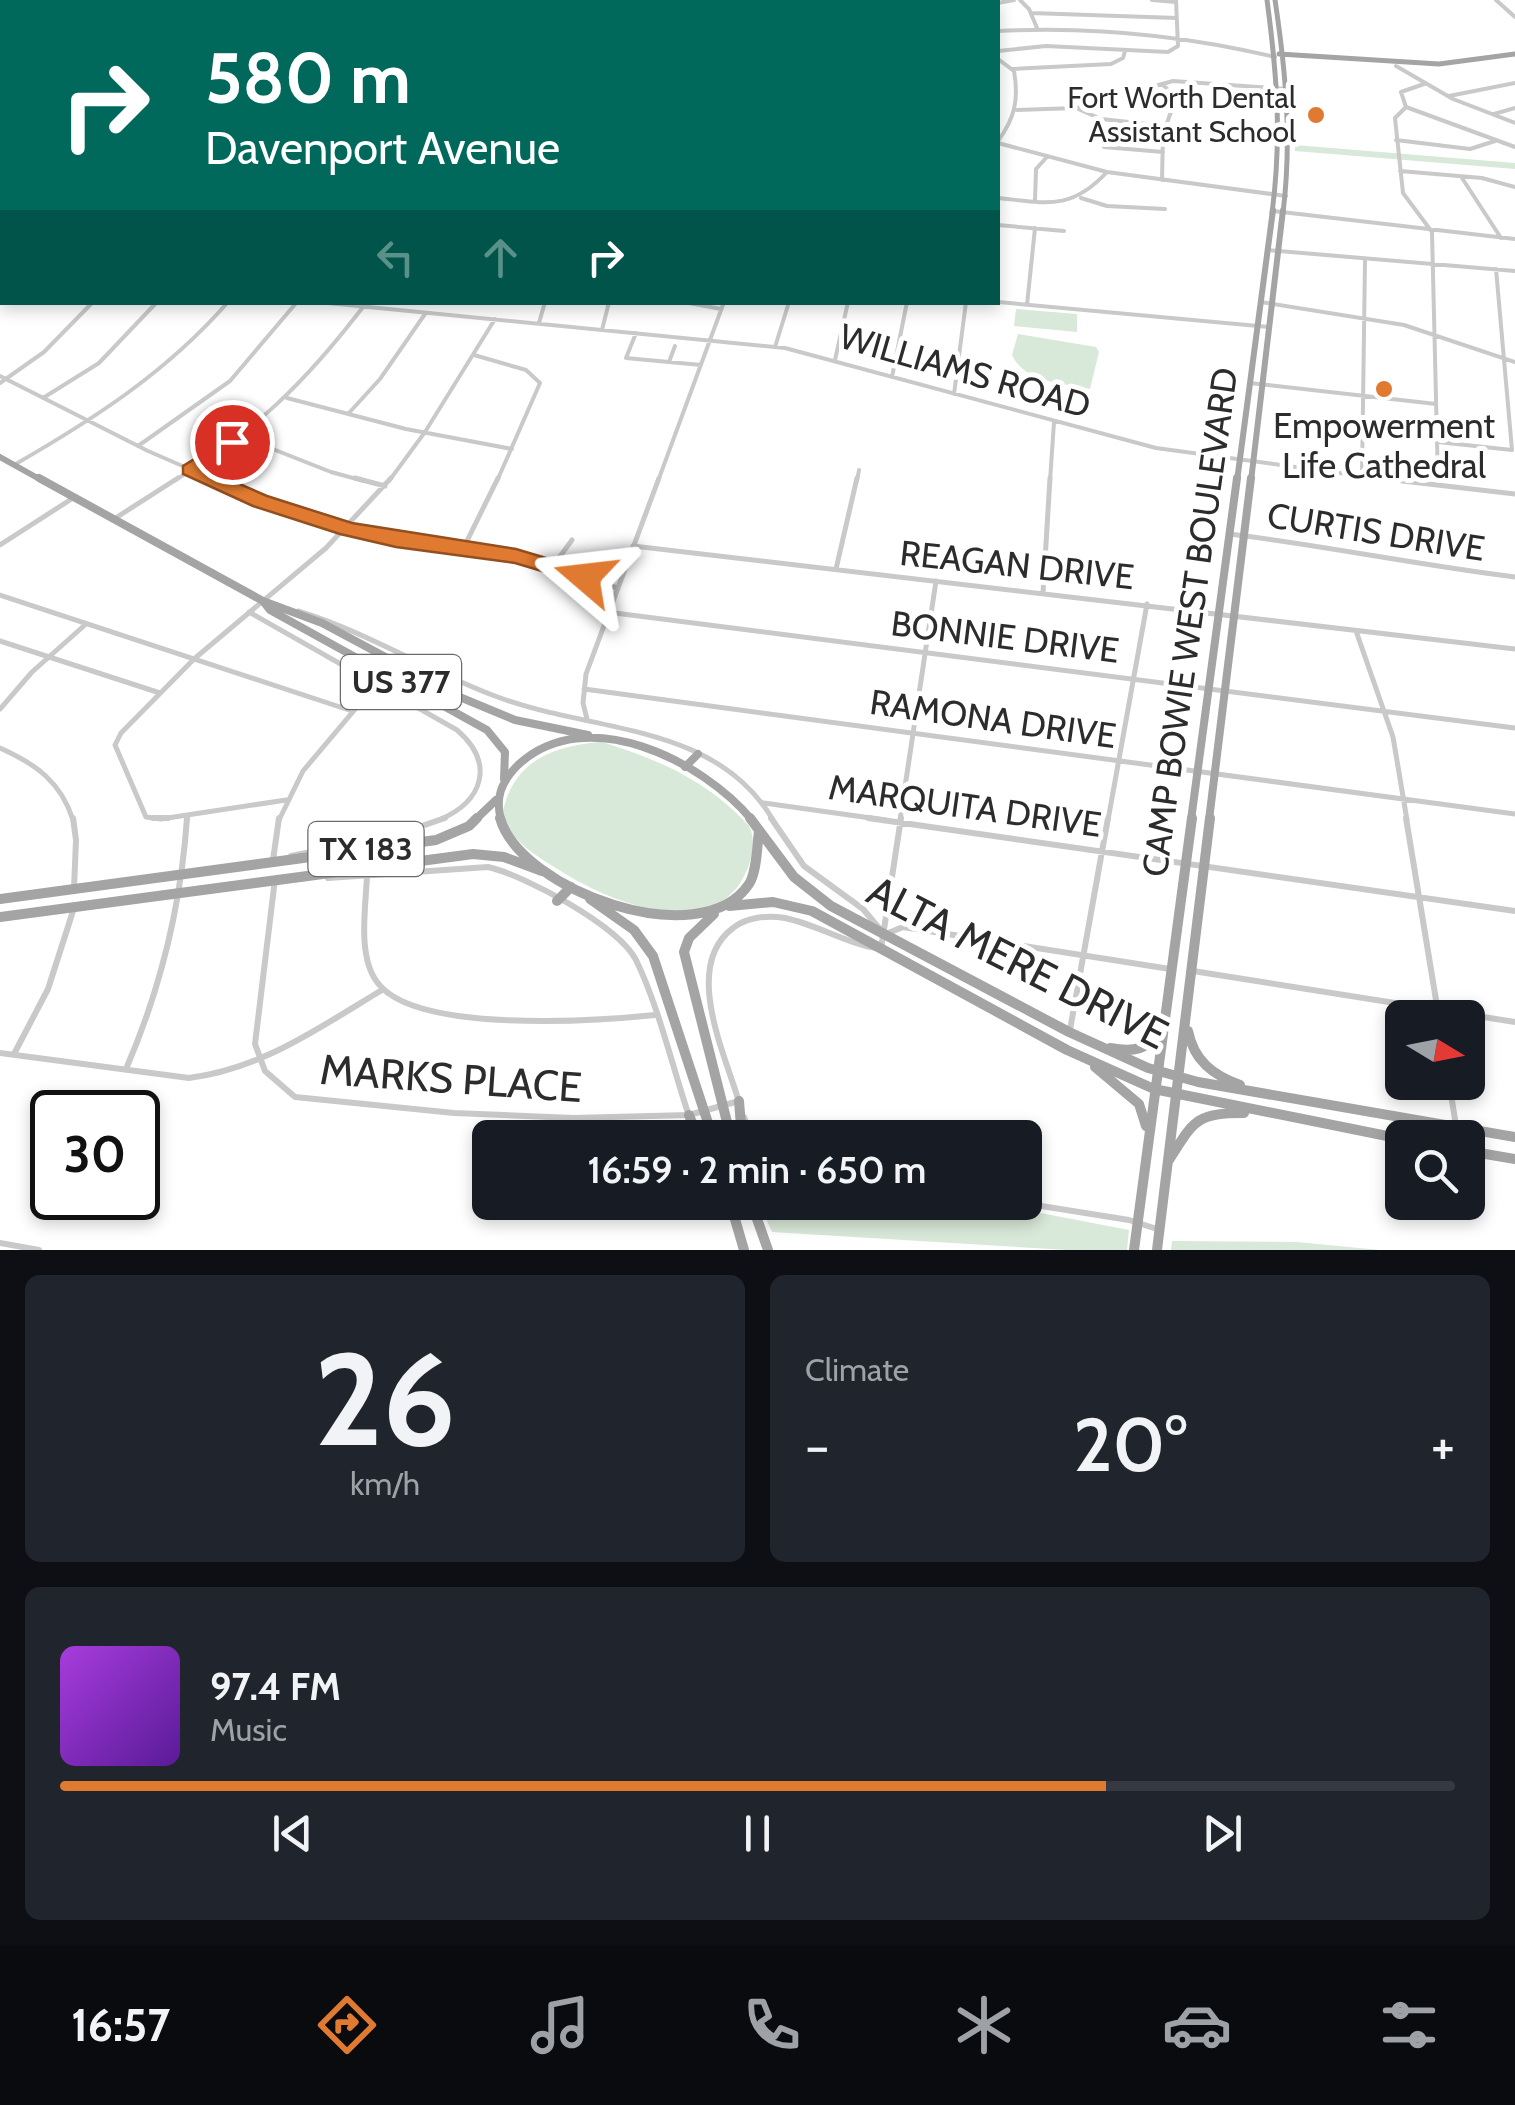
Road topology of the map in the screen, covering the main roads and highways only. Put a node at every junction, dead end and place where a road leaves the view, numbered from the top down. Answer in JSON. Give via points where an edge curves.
{"nodes":[{"id":1,"x":1267,"y":0,"type":"edge"},
{"id":2,"x":1276,"y":0,"type":"edge"},
{"id":3,"x":1269,"y":14,"type":"junction"},
{"id":4,"x":1278,"y":14,"type":"junction"},
{"id":5,"x":1275,"y":55,"type":"junction"},
{"id":6,"x":1284,"y":56,"type":"junction"},
{"id":7,"x":1515,"y":56,"type":"edge"},
{"id":8,"x":1330,"y":58,"type":"junction"},
{"id":9,"x":1306,"y":60,"type":"junction"},
{"id":10,"x":1378,"y":61,"type":"junction"},
{"id":11,"x":1354,"y":64,"type":"junction"},
{"id":12,"x":1407,"y":65,"type":"junction"},
{"id":13,"x":1280,"y":144,"type":"junction"},
{"id":14,"x":1290,"y":156,"type":"junction"},
{"id":15,"x":0,"y":457,"type":"edge"},
{"id":16,"x":263,"y":601,"type":"junction"},
{"id":17,"x":603,"y":738,"type":"junction"},
{"id":18,"x":698,"y":754,"type":"road end"},
{"id":19,"x":685,"y":767,"type":"junction"},
{"id":20,"x":503,"y":785,"type":"junction"},
{"id":21,"x":496,"y":800,"type":"junction"},
{"id":22,"x":758,"y":831,"type":"junction"},
{"id":23,"x":572,"y":888,"type":"junction"},
{"id":24,"x":0,"y":898,"type":"edge"},
{"id":25,"x":557,"y":901,"type":"road end"},
{"id":26,"x":724,"y":908,"type":"junction"},
{"id":27,"x":0,"y":916,"type":"edge"},
{"id":28,"x":1171,"y":974,"type":"junction"},
{"id":29,"x":1188,"y":1006,"type":"junction"},
{"id":30,"x":1097,"y":1046,"type":"junction"},
{"id":31,"x":1079,"y":1056,"type":"junction"},
{"id":32,"x":1156,"y":1070,"type":"junction"},
{"id":33,"x":1180,"y":1078,"type":"junction"},
{"id":34,"x":1154,"y":1089,"type":"junction"},
{"id":35,"x":1264,"y":1094,"type":"junction"},
{"id":36,"x":1177,"y":1096,"type":"junction"},
{"id":37,"x":739,"y":1101,"type":"road end"},
{"id":38,"x":1264,"y":1113,"type":"junction"},
{"id":39,"x":689,"y":1115,"type":"road end"},
{"id":40,"x":691,"y":1120,"type":"edge"},
{"id":41,"x":707,"y":1120,"type":"edge"},
{"id":42,"x":726,"y":1120,"type":"edge"},
{"id":43,"x":741,"y":1120,"type":"edge"},
{"id":44,"x":1397,"y":1120,"type":"edge"},
{"id":45,"x":1485,"y":1134,"type":"edge"},
{"id":46,"x":1385,"y":1136,"type":"edge"},
{"id":47,"x":1515,"y":1137,"type":"edge"},
{"id":48,"x":1147,"y":1144,"type":"junction"},
{"id":49,"x":1485,"y":1154,"type":"edge"},
{"id":50,"x":1515,"y":1159,"type":"edge"},
{"id":51,"x":1169,"y":1160,"type":"junction"},
{"id":52,"x":734,"y":1220,"type":"edge"},
{"id":53,"x":758,"y":1220,"type":"edge"},
{"id":54,"x":744,"y":1250,"type":"edge"},
{"id":55,"x":768,"y":1250,"type":"edge"},
{"id":56,"x":1134,"y":1250,"type":"edge"},
{"id":57,"x":1157,"y":1250,"type":"edge"}],
"edges":[{"from":1,"to":3,"type":"main road","name":"CAMP BOWIE WEST BOULEVARD"},
{"from":2,"to":4,"type":"main road","name":"CAMP BOWIE WEST BOULEVARD"},
{"from":3,"to":4,"type":"main road"},
{"from":3,"to":5,"type":"main road","name":"CAMP BOWIE WEST BOULEVARD"},
{"from":4,"to":6,"type":"main road","name":"CAMP BOWIE WEST BOULEVARD"},
{"from":5,"to":6,"type":"main road"},
{"from":5,"to":13,"type":"main road","name":"CAMP BOWIE WEST BOULEVARD"},
{"from":6,"to":8,"type":"main road"},
{"from":6,"to":9,"type":"main road"},
{"from":6,"to":14,"type":"main road","name":"CAMP BOWIE WEST BOULEVARD"},
{"from":7,"to":12,"type":"main road","via":[[1454,68]]},
{"from":8,"to":9,"type":"main road"},
{"from":8,"to":10,"type":"main road"},
{"from":9,"to":11,"type":"main road"},
{"from":10,"to":11,"type":"main road"},
{"from":10,"to":12,"type":"main road"},
{"from":11,"to":12,"type":"main road"},
{"from":13,"to":14,"type":"main road"},
{"from":13,"to":28,"type":"main road","name":"CAMP BOWIE WEST BOULEVARD"},
{"from":14,"to":29,"type":"main road","name":"CAMP BOWIE WEST BOULEVARD"},
{"from":15,"to":16,"type":"main road","number":"US 377"},
{"from":16,"to":17,"type":"main road","number":"US 377","via":[[398,659],[504,716]]},
{"from":16,"to":20,"type":"main road","number":"US 377","via":[[494,736],[504,752]]},
{"from":17,"to":19,"type":"main road","number":"US 377"},
{"from":17,"to":20,"type":"main road","via":[[547,747],[523,761]]},
{"from":18,"to":19,"type":"main road"},
{"from":19,"to":22,"type":"main road","number":"US 377","via":[[730,798]]},
{"from":20,"to":21,"type":"main road"},
{"from":21,"to":23,"type":"main road","via":[[508,838]]},
{"from":21,"to":24,"type":"main road","number":"TX 183","via":[[449,836]]},
{"from":22,"to":26,"type":"main road","via":[[758,865],[748,887]]},
{"from":22,"to":30,"type":"main road","name":"ALTA MERE DRIVE","via":[[813,894]]},
{"from":23,"to":25,"type":"main road"},
{"from":23,"to":26,"type":"main road","number":"TX 183","via":[[658,918]]},
{"from":23,"to":27,"type":"main road","number":"TX 183","via":[[487,854]]},
{"from":23,"to":41,"type":"main road","via":[[634,930],[653,956]]},
{"from":26,"to":31,"type":"main road","name":"ALTA MERE DRIVE","number":"TX 183","via":[[788,903],[812,911]]},
{"from":26,"to":42,"type":"main road","via":[[694,932],[684,952]]},
{"from":28,"to":30,"type":"main road","via":[[1152,1043],[1128,1052]]},
{"from":28,"to":32,"type":"main road","name":"CAMP BOWIE WEST BOULEVARD"},
{"from":29,"to":33,"type":"main road","name":"CAMP BOWIE WEST BOULEVARD"},
{"from":29,"to":35,"type":"main road","via":[[1188,1036],[1198,1059],[1220,1078]]},
{"from":30,"to":32,"type":"main road","name":"ALTA MERE DRIVE"},
{"from":31,"to":34,"type":"main road","name":"ALTA MERE DRIVE","number":"TX 183"},
{"from":31,"to":48,"type":"main road","via":[[1139,1104]]},
{"from":32,"to":33,"type":"main road","name":"ALTA MERE DRIVE"},
{"from":32,"to":34,"type":"main road","name":"CAMP BOWIE WEST BOULEVARD"},
{"from":33,"to":35,"type":"main road","name":"ALTA MERE DRIVE"},
{"from":33,"to":36,"type":"main road","name":"CAMP BOWIE WEST BOULEVARD"},
{"from":34,"to":36,"type":"main road","name":"ALTA MERE DRIVE","number":"TX 183"},
{"from":34,"to":48,"type":"main road","name":"CAMP BOWIE WEST BOULEVARD"},
{"from":35,"to":44,"type":"main road","name":"ALTA MERE DRIVE"},
{"from":36,"to":38,"type":"main road","name":"ALTA MERE DRIVE","number":"TX 183"},
{"from":36,"to":51,"type":"main road","name":"CAMP BOWIE WEST BOULEVARD"},
{"from":37,"to":43,"type":"main road"},
{"from":38,"to":46,"type":"main road","name":"ALTA MERE DRIVE","number":"TX 183"},
{"from":38,"to":51,"type":"main road","via":[[1201,1116]]},
{"from":39,"to":40,"type":"main road"},
{"from":45,"to":47,"type":"main road","name":"ALTA MERE DRIVE"},
{"from":48,"to":56,"type":"main road","name":"CAMP BOWIE WEST BOULEVARD"},
{"from":49,"to":50,"type":"main road"},
{"from":51,"to":57,"type":"main road","name":"CAMP BOWIE WEST BOULEVARD"},
{"from":52,"to":54,"type":"main road"},
{"from":53,"to":55,"type":"main road"}]}
